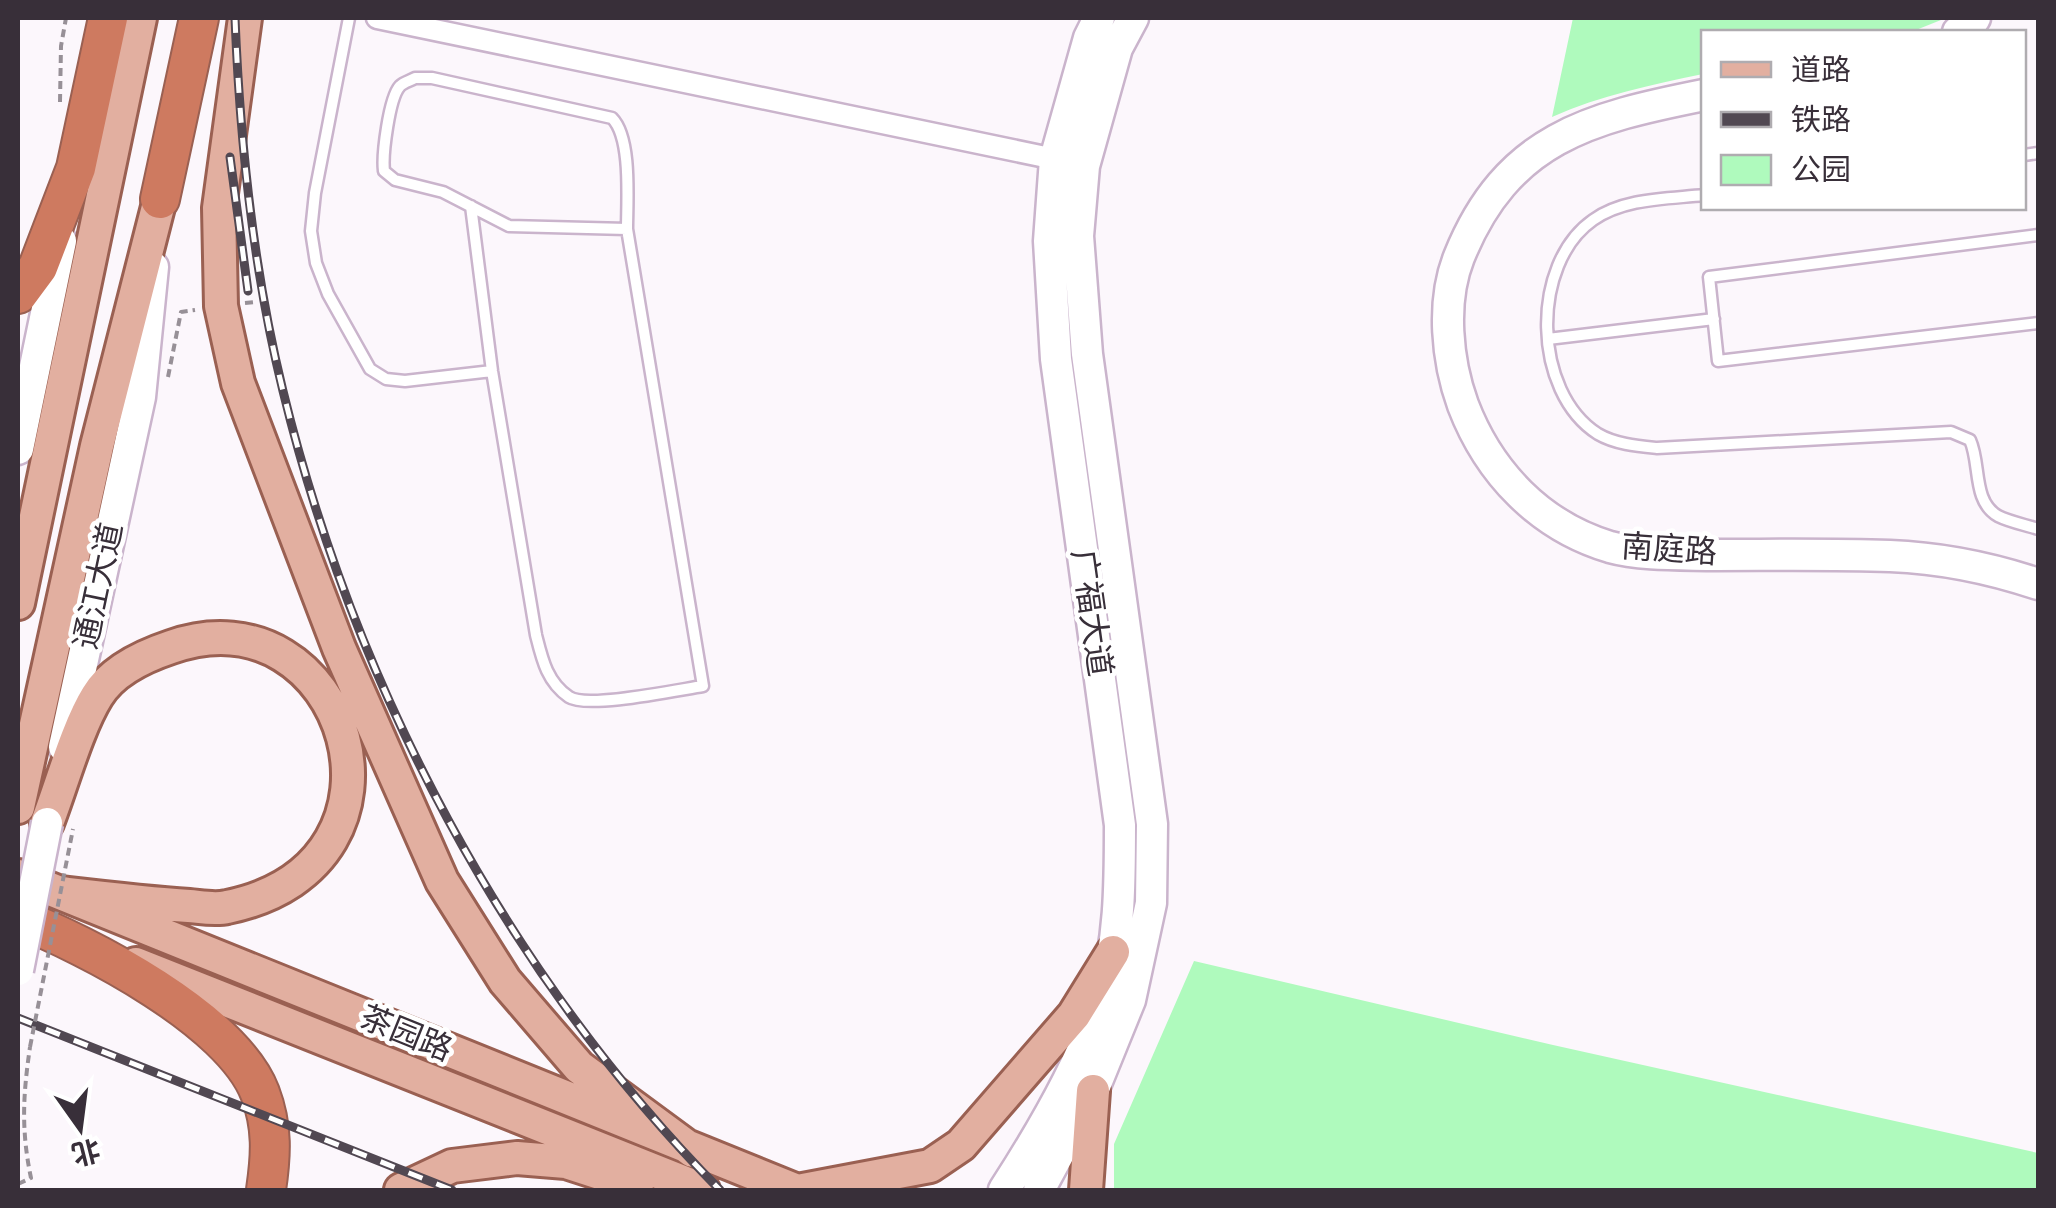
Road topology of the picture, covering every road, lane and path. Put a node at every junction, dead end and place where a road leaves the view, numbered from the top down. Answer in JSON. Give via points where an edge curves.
{"nodes":[{"id":1,"x":66,"y":18,"type":"edge"},
{"id":2,"x":108,"y":18,"type":"edge"},
{"id":3,"x":140,"y":18,"type":"edge"},
{"id":4,"x":198,"y":18,"type":"edge"},
{"id":5,"x":245,"y":18,"type":"edge"},
{"id":6,"x":350,"y":18,"type":"edge"},
{"id":7,"x":377,"y":18,"type":"edge"},
{"id":8,"x":1099,"y":18,"type":"edge"},
{"id":9,"x":1133,"y":18,"type":"edge"},
{"id":10,"x":1701,"y":96,"type":"edge"},
{"id":11,"x":60,"y":117,"type":"dead end"},
{"id":12,"x":1055,"y":159,"type":"junction"},
{"id":13,"x":76,"y":168,"type":"junction"},
{"id":14,"x":1701,"y":194,"type":"edge"},
{"id":15,"x":160,"y":199,"type":"junction"},
{"id":16,"x":470,"y":206,"type":"junction"},
{"id":17,"x":627,"y":230,"type":"junction"},
{"id":18,"x":2038,"y":235,"type":"edge"},
{"id":19,"x":18,"y":294,"type":"edge"},
{"id":20,"x":256,"y":302,"type":"dead end"},
{"id":21,"x":221,"y":306,"type":"junction"},
{"id":22,"x":1714,"y":319,"type":"junction"},
{"id":23,"x":2038,"y":323,"type":"edge"},
{"id":24,"x":1548,"y":339,"type":"junction"},
{"id":25,"x":492,"y":371,"type":"junction"},
{"id":26,"x":166,"y":388,"type":"dead end"},
{"id":27,"x":18,"y":449,"type":"edge"},
{"id":28,"x":2038,"y":530,"type":"edge"},
{"id":29,"x":2038,"y":584,"type":"edge"},
{"id":30,"x":18,"y":602,"type":"edge"},
{"id":31,"x":18,"y":807,"type":"edge"},
{"id":32,"x":60,"y":826,"type":"junction"},
{"id":33,"x":18,"y":876,"type":"edge"},
{"id":34,"x":61,"y":893,"type":"junction"},
{"id":35,"x":18,"y":918,"type":"edge"},
{"id":36,"x":66,"y":937,"type":"junction"},
{"id":37,"x":1113,"y":952,"type":"junction"},
{"id":38,"x":18,"y":970,"type":"edge"},
{"id":39,"x":1093,"y":1091,"type":"junction"},
{"id":40,"x":693,"y":1151,"type":"junction"},
{"id":41,"x":18,"y":1184,"type":"edge"},
{"id":42,"x":1006,"y":1188,"type":"edge"},
{"id":43,"x":266,"y":1190,"type":"edge"},
{"id":44,"x":402,"y":1190,"type":"edge"},
{"id":45,"x":652,"y":1190,"type":"edge"},
{"id":46,"x":704,"y":1190,"type":"edge"},
{"id":47,"x":795,"y":1190,"type":"edge"},
{"id":48,"x":803,"y":1190,"type":"edge"},
{"id":49,"x":1039,"y":1190,"type":"edge"},
{"id":50,"x":1086,"y":1190,"type":"edge"}],
"edges":[{"from":1,"to":11,"type":"path"},
{"from":2,"to":13,"type":"highway"},
{"from":3,"to":30,"type":"main road"},
{"from":4,"to":15,"type":"highway","name":"通江大道"},
{"from":5,"to":21,"type":"main road","via":[[219,208]]},
{"from":6,"to":25,"type":"lane","via":[[311,231],[328,294],[370,368],[386,379]]},
{"from":7,"to":12,"type":"street"},
{"from":8,"to":12,"type":"main road","name":"广福大道"},
{"from":9,"to":39,"type":"main road","name":"广福大道","via":[[1084,166],[1078,236],[1087,354],[1152,824],[1151,903],[1130,1000]]},
{"from":10,"to":29,"type":"main road","name":"南庭路","via":[[1618,112],[1558,136],[1508,178],[1474,220],[1454,270],[1448,320],[1454,380],[1476,438],[1511,488],[1561,527],[1612,548],[1952,561]]},
{"from":12,"to":37,"type":"main road","name":"广福大道","via":[[1049,241],[1056,359],[1120,825]]},
{"from":13,"to":19,"type":"highway","via":[[38,266]]},
{"from":13,"to":27,"type":"main road"},
{"from":14,"to":24,"type":"lane","via":[[1623,204],[1578,233],[1552,280]]},
{"from":15,"to":31,"type":"main road","name":"通江大道"},
{"from":15,"to":32,"type":"main road","name":"通江大道","via":[[140,397]]},
{"from":16,"to":17,"type":"lane","via":[[510,226]]},
{"from":16,"to":17,"type":"lane","via":[[384,171],[394,99],[415,78],[612,118],[627,170]]},
{"from":16,"to":25,"type":"lane"},
{"from":17,"to":25,"type":"lane","via":[[703,686],[573,700],[544,668]]},
{"from":18,"to":22,"type":"lane","via":[[1709,277]]},
{"from":20,"to":21,"type":"path"},
{"from":21,"to":26,"type":"path","via":[[181,312]]},
{"from":21,"to":40,"type":"main road","via":[[238,383],[332,631],[442,881],[505,981],[579,1067]]},
{"from":22,"to":23,"type":"lane","via":[[1718,361]]},
{"from":22,"to":24,"type":"lane"},
{"from":24,"to":28,"type":"lane","via":[[1550,366],[1580,418],[1599,435],[1657,448],[1951,432],[1970,440],[1984,504]]},
{"from":32,"to":34,"type":"main road","via":[[98,694],[138,658],[190,640],[235,640],[277,651],[326,697],[340,723],[348,764],[346,810],[307,872],[266,896],[223,908]]},
{"from":32,"to":38,"type":"main road","name":"通江大道","bridge":true},
{"from":32,"to":41,"type":"path","bridge":true,"via":[[22,1119],[31,1178]]},
{"from":33,"to":34,"type":"main road","name":"茶园路"},
{"from":34,"to":40,"type":"main road","name":"茶园路"},
{"from":35,"to":36,"type":"highway"},
{"from":36,"to":43,"type":"highway","via":[[170,998],[238,1054],[260,1092],[273,1142]]},
{"from":36,"to":46,"type":"main road","name":"茶园路"},
{"from":37,"to":42,"type":"main road","name":"广福大道","via":[[1102,1000],[1064,1086]]},
{"from":37,"to":48,"type":"main road","via":[[1074,1015],[960,1145],[930,1166]]},
{"from":39,"to":49,"type":"main road","name":"广福大道"},
{"from":39,"to":50,"type":"main road"},
{"from":40,"to":47,"type":"main road","name":"茶园路"},
{"from":44,"to":45,"type":"main road","via":[[452,1166],[517,1158],[566,1162]]}]}
